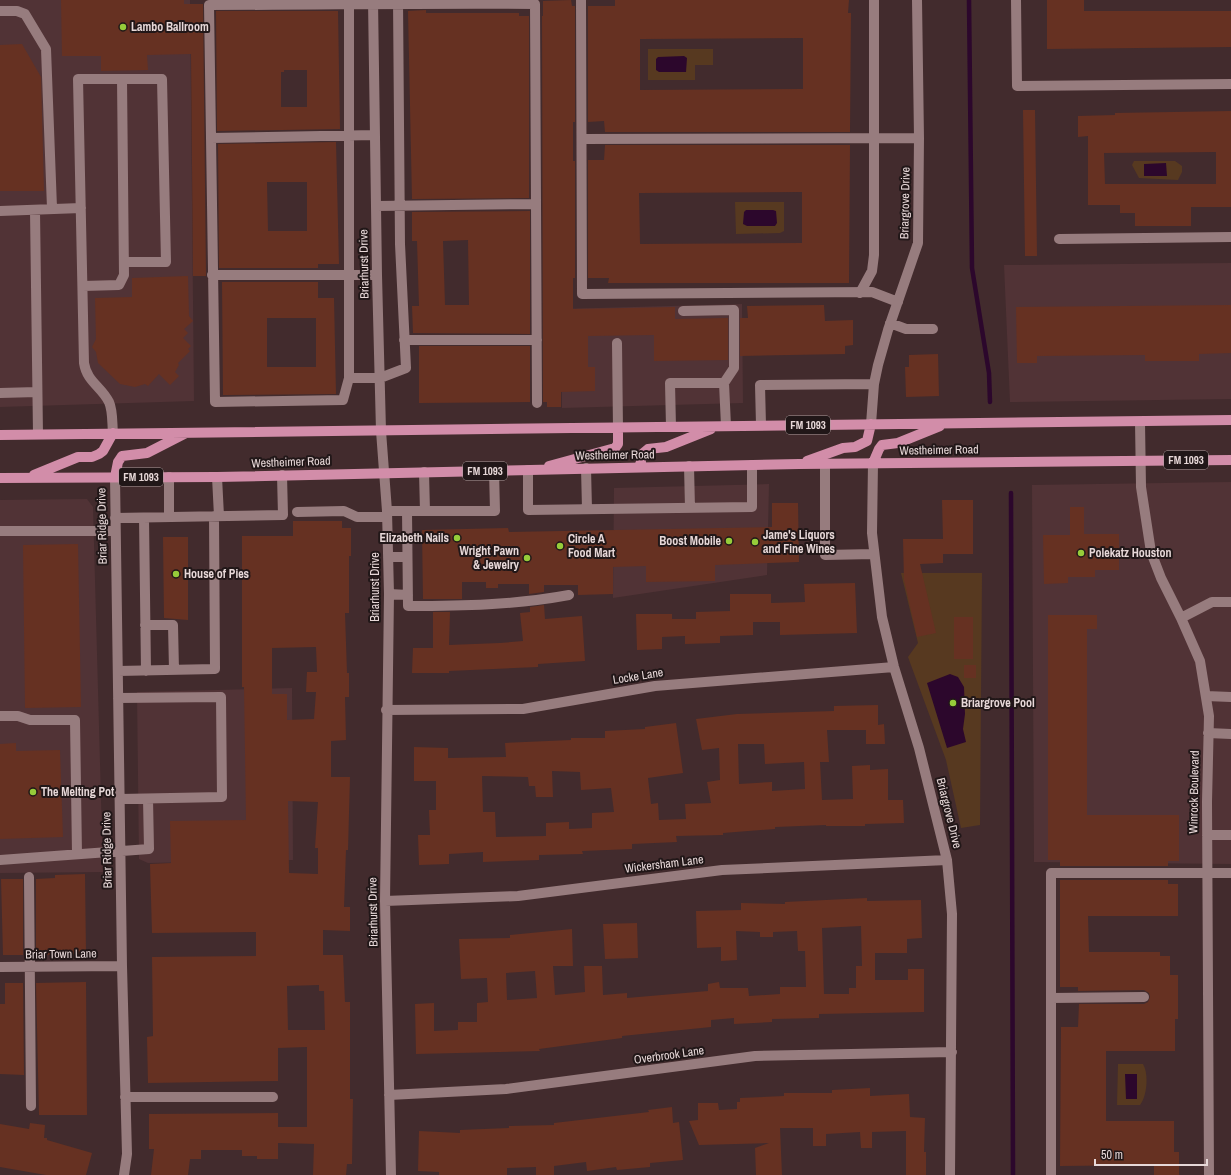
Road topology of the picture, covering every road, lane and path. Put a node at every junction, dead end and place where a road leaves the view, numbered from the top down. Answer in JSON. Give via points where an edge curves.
{"nodes":[{"id":1,"x":581,"y":0,"type":"edge"},
{"id":2,"x":874,"y":0,"type":"edge"},
{"id":3,"x":917,"y":0,"type":"edge"},
{"id":4,"x":1016,"y":0,"type":"edge"},
{"id":5,"x":398,"y":1,"type":"edge"},
{"id":6,"x":373,"y":2,"type":"edge"},
{"id":7,"x":349,"y":4,"type":"junction"},
{"id":8,"x":0,"y":11,"type":"edge"},
{"id":9,"x":122,"y":79,"type":"junction"},
{"id":10,"x":1231,"y":84,"type":"edge"},
{"id":11,"x":349,"y":136,"type":"junction"},
{"id":12,"x":375,"y":136,"type":"junction"},
{"id":13,"x":211,"y":138,"type":"junction"},
{"id":14,"x":874,"y":138,"type":"junction"},
{"id":15,"x":919,"y":138,"type":"junction"},
{"id":16,"x":582,"y":139,"type":"junction"},
{"id":17,"x":536,"y":204,"type":"junction"},
{"id":18,"x":376,"y":206,"type":"junction"},
{"id":19,"x":400,"y":206,"type":"junction"},
{"id":20,"x":52,"y":208,"type":"junction"},
{"id":21,"x":82,"y":208,"type":"junction"},
{"id":22,"x":0,"y":211,"type":"edge"},
{"id":23,"x":35,"y":211,"type":"junction"},
{"id":24,"x":1231,"y":237,"type":"edge"},
{"id":25,"x":1059,"y":239,"type":"dead end"},
{"id":26,"x":124,"y":262,"type":"junction"},
{"id":27,"x":212,"y":275,"type":"junction"},
{"id":28,"x":349,"y":275,"type":"junction"},
{"id":29,"x":377,"y":275,"type":"junction"},
{"id":30,"x":83,"y":286,"type":"junction"},
{"id":31,"x":860,"y":293,"type":"junction"},
{"id":32,"x":898,"y":302,"type":"junction"},
{"id":33,"x":684,"y":311,"type":"dead end"},
{"id":34,"x":890,"y":323,"type":"junction"},
{"id":35,"x":933,"y":329,"type":"dead end"},
{"id":36,"x":404,"y":340,"type":"junction"},
{"id":37,"x":537,"y":340,"type":"junction"},
{"id":38,"x":617,"y":343,"type":"dead end"},
{"id":39,"x":349,"y":378,"type":"junction"},
{"id":40,"x":380,"y":378,"type":"junction"},
{"id":41,"x":724,"y":383,"type":"junction"},
{"id":42,"x":874,"y":384,"type":"junction"},
{"id":43,"x":37,"y":392,"type":"junction"},
{"id":44,"x":0,"y":393,"type":"edge"},
{"id":45,"x":537,"y":403,"type":"dead end"},
{"id":46,"x":1231,"y":420,"type":"edge"},
{"id":47,"x":1140,"y":422,"type":"junction"},
{"id":48,"x":871,"y":424,"type":"junction"},
{"id":49,"x":946,"y":424,"type":"junction"},
{"id":50,"x":761,"y":425,"type":"junction"},
{"id":51,"x":721,"y":426,"type":"junction"},
{"id":52,"x":671,"y":427,"type":"junction"},
{"id":53,"x":618,"y":429,"type":"junction"},
{"id":54,"x":381,"y":431,"type":"junction"},
{"id":55,"x":188,"y":432,"type":"junction"},
{"id":56,"x":113,"y":433,"type":"junction"},
{"id":57,"x":38,"y":434,"type":"junction"},
{"id":58,"x":0,"y":435,"type":"edge"},
{"id":59,"x":1141,"y":460,"type":"junction"},
{"id":60,"x":1231,"y":460,"type":"edge"},
{"id":61,"x":799,"y":464,"type":"junction"},
{"id":62,"x":825,"y":464,"type":"junction"},
{"id":63,"x":873,"y":464,"type":"junction"},
{"id":64,"x":752,"y":465,"type":"junction"},
{"id":65,"x":689,"y":466,"type":"junction"},
{"id":66,"x":640,"y":467,"type":"junction"},
{"id":67,"x":586,"y":468,"type":"junction"},
{"id":68,"x":494,"y":470,"type":"junction"},
{"id":69,"x":532,"y":470,"type":"junction"},
{"id":70,"x":384,"y":472,"type":"junction"},
{"id":71,"x":424,"y":472,"type":"junction"},
{"id":72,"x":282,"y":475,"type":"junction"},
{"id":73,"x":28,"y":477,"type":"junction"},
{"id":74,"x":115,"y":477,"type":"junction"},
{"id":75,"x":169,"y":477,"type":"junction"},
{"id":76,"x":217,"y":477,"type":"junction"},
{"id":77,"x":0,"y":478,"type":"edge"},
{"id":78,"x":690,"y":508,"type":"junction"},
{"id":79,"x":587,"y":509,"type":"junction"},
{"id":80,"x":407,"y":511,"type":"junction"},
{"id":81,"x":425,"y":511,"type":"junction"},
{"id":82,"x":297,"y":512,"type":"dead end"},
{"id":83,"x":387,"y":514,"type":"junction"},
{"id":84,"x":216,"y":516,"type":"junction"},
{"id":85,"x":169,"y":517,"type":"junction"},
{"id":86,"x":115,"y":518,"type":"junction"},
{"id":87,"x":144,"y":518,"type":"junction"},
{"id":88,"x":115,"y":530,"type":"junction"},
{"id":89,"x":0,"y":531,"type":"edge"},
{"id":90,"x":874,"y":554,"type":"junction"},
{"id":91,"x":388,"y":557,"type":"junction"},
{"id":92,"x":408,"y":557,"type":"junction"},
{"id":93,"x":389,"y":594,"type":"junction"},
{"id":94,"x":408,"y":595,"type":"junction"},
{"id":95,"x":569,"y":595,"type":"dead end"},
{"id":96,"x":1231,"y":602,"type":"edge"},
{"id":97,"x":1181,"y":618,"type":"junction"},
{"id":98,"x":145,"y":626,"type":"junction"},
{"id":99,"x":894,"y":667,"type":"junction"},
{"id":100,"x":174,"y":670,"type":"junction"},
{"id":101,"x":118,"y":671,"type":"junction"},
{"id":102,"x":146,"y":671,"type":"junction"},
{"id":103,"x":1206,"y":696,"type":"junction"},
{"id":104,"x":1231,"y":697,"type":"edge"},
{"id":105,"x":118,"y":698,"type":"junction"},
{"id":106,"x":386,"y":710,"type":"junction"},
{"id":107,"x":0,"y":716,"type":"edge"},
{"id":108,"x":1208,"y":733,"type":"junction"},
{"id":109,"x":1231,"y":734,"type":"edge"},
{"id":110,"x":120,"y":799,"type":"junction"},
{"id":111,"x":148,"y":799,"type":"junction"},
{"id":112,"x":1207,"y":835,"type":"junction"},
{"id":113,"x":1231,"y":835,"type":"edge"},
{"id":114,"x":120,"y":850,"type":"junction"},
{"id":115,"x":77,"y":854,"type":"junction"},
{"id":116,"x":0,"y":860,"type":"edge"},
{"id":117,"x":947,"y":860,"type":"junction"},
{"id":118,"x":1207,"y":872,"type":"junction"},
{"id":119,"x":1231,"y":873,"type":"edge"},
{"id":120,"x":29,"y":877,"type":"dead end"},
{"id":121,"x":385,"y":901,"type":"junction"},
{"id":122,"x":122,"y":966,"type":"junction"},
{"id":123,"x":0,"y":967,"type":"edge"},
{"id":124,"x":30,"y":967,"type":"junction"},
{"id":125,"x":1144,"y":997,"type":"dead end"},
{"id":126,"x":1051,"y":998,"type":"junction"},
{"id":127,"x":952,"y":1052,"type":"junction"},
{"id":128,"x":389,"y":1096,"type":"junction"},
{"id":129,"x":125,"y":1097,"type":"junction"},
{"id":130,"x":273,"y":1098,"type":"dead end"},
{"id":131,"x":31,"y":1106,"type":"dead end"},
{"id":132,"x":124,"y":1175,"type":"edge"},
{"id":133,"x":391,"y":1175,"type":"edge"},
{"id":134,"x":950,"y":1175,"type":"edge"},
{"id":135,"x":1051,"y":1175,"type":"edge"},
{"id":136,"x":1209,"y":1175,"type":"edge"}],
"edges":[{"from":1,"to":16,"type":"street"},
{"from":2,"to":14,"type":"street"},
{"from":3,"to":15,"type":"street","name":"Briargrove Drive"},
{"from":4,"to":10,"type":"street","via":[[1017,86]]},
{"from":5,"to":6,"type":"street"},
{"from":5,"to":17,"type":"street","via":[[535,4]]},
{"from":5,"to":19,"type":"street"},
{"from":6,"to":7,"type":"street"},
{"from":6,"to":12,"type":"street","name":"Briarhurst Drive"},
{"from":7,"to":11,"type":"street"},
{"from":7,"to":13,"type":"street","via":[[209,5]]},
{"from":8,"to":20,"type":"street","via":[[17,11],[25,14],[46,49]]},
{"from":9,"to":21,"type":"street","via":[[78,79]]},
{"from":9,"to":26,"type":"street"},
{"from":9,"to":26,"type":"street","via":[[162,79],[166,262]]},
{"from":11,"to":12,"type":"street"},
{"from":11,"to":13,"type":"street"},
{"from":11,"to":28,"type":"street"},
{"from":12,"to":18,"type":"street","name":"Briarhurst Drive"},
{"from":13,"to":27,"type":"street"},
{"from":14,"to":15,"type":"street"},
{"from":14,"to":16,"type":"street"},
{"from":14,"to":31,"type":"street","via":[[874,255],[872,271]]},
{"from":15,"to":32,"type":"street","name":"Briargrove Drive","via":[[918,243]]},
{"from":16,"to":31,"type":"street","via":[[582,294]]},
{"from":17,"to":19,"type":"street"},
{"from":17,"to":37,"type":"street"},
{"from":18,"to":19,"type":"street"},
{"from":18,"to":29,"type":"street","name":"Briarhurst Drive"},
{"from":19,"to":36,"type":"street"},
{"from":20,"to":21,"type":"street"},
{"from":20,"to":23,"type":"street"},
{"from":21,"to":30,"type":"street"},
{"from":22,"to":23,"type":"street"},
{"from":23,"to":43,"type":"street"},
{"from":24,"to":25,"type":"street"},
{"from":26,"to":30,"type":"street","via":[[124,275],[119,285]]},
{"from":27,"to":28,"type":"street"},
{"from":27,"to":39,"type":"street","via":[[215,402],[343,400]]},
{"from":28,"to":29,"type":"street"},
{"from":28,"to":39,"type":"street"},
{"from":29,"to":40,"type":"street","name":"Briarhurst Drive"},
{"from":30,"to":56,"type":"street","via":[[86,373],[110,403]]},
{"from":31,"to":32,"type":"street","via":[[872,292]]},
{"from":32,"to":34,"type":"street","name":"Briargrove Drive"},
{"from":33,"to":41,"type":"street","via":[[734,310],[734,368]]},
{"from":34,"to":35,"type":"street","via":[[906,329]]},
{"from":34,"to":42,"type":"street","name":"Briargrove Drive"},
{"from":36,"to":37,"type":"street"},
{"from":36,"to":40,"type":"street","via":[[406,368]]},
{"from":37,"to":45,"type":"street"},
{"from":38,"to":53,"type":"street"},
{"from":39,"to":40,"type":"street"},
{"from":40,"to":54,"type":"street","name":"Briarhurst Drive"},
{"from":41,"to":51,"type":"street"},
{"from":41,"to":52,"type":"street","via":[[670,384]]},
{"from":42,"to":48,"type":"street","name":"Briargrove Drive"},
{"from":42,"to":50,"type":"street","via":[[760,385]]},
{"from":43,"to":44,"type":"street"},
{"from":43,"to":57,"type":"street"},
{"from":46,"to":47,"type":"main road","number":"FM 1093"},
{"from":47,"to":49,"type":"main road","number":"FM 1093"},
{"from":47,"to":59,"type":"street","name":"Winrock Boulevard"},
{"from":48,"to":49,"type":"main road","number":"FM 1093"},
{"from":48,"to":50,"type":"main road","number":"FM 1093"},
{"from":48,"to":61,"type":"main road","via":[[867,440],[862,444]]},
{"from":49,"to":63,"type":"main road","via":[[898,443],[882,445]]},
{"from":50,"to":51,"type":"main road","number":"FM 1093"},
{"from":51,"to":52,"type":"main road","number":"FM 1093"},
{"from":51,"to":66,"type":"main road","via":[[666,447],[648,449],[642,454]]},
{"from":52,"to":53,"type":"main road","number":"FM 1093"},
{"from":53,"to":54,"type":"main road","number":"FM 1093"},
{"from":53,"to":69,"type":"main road","via":[[618,444],[615,448]]},
{"from":54,"to":55,"type":"main road","number":"FM 1093"},
{"from":54,"to":70,"type":"street","name":"Briarhurst Drive"},
{"from":55,"to":56,"type":"main road","number":"FM 1093"},
{"from":55,"to":74,"type":"main road","via":[[146,453],[122,456]]},
{"from":56,"to":57,"type":"main road","number":"FM 1093"},
{"from":56,"to":73,"type":"main road","via":[[99,454],[78,458]]},
{"from":57,"to":58,"type":"main road","number":"FM 1093"},
{"from":59,"to":60,"type":"main road","name":"Westheimer Road","number":"FM 1093"},
{"from":59,"to":63,"type":"main road","name":"Westheimer Road","number":"FM 1093"},
{"from":59,"to":97,"type":"street","name":"Winrock Boulevard","via":[[1142,505],[1151,552]]},
{"from":61,"to":62,"type":"main road","name":"Westheimer Road","number":"FM 1093"},
{"from":61,"to":64,"type":"main road","name":"Westheimer Road","number":"FM 1093"},
{"from":62,"to":63,"type":"main road","name":"Westheimer Road","number":"FM 1093"},
{"from":62,"to":90,"type":"street","via":[[825,555]]},
{"from":63,"to":90,"type":"street","name":"Briargrove Drive"},
{"from":64,"to":65,"type":"main road","name":"Westheimer Road","number":"FM 1093"},
{"from":64,"to":78,"type":"street","via":[[752,507]]},
{"from":65,"to":66,"type":"main road","name":"Westheimer Road","number":"FM 1093"},
{"from":65,"to":78,"type":"street"},
{"from":66,"to":67,"type":"main road","name":"Westheimer Road","number":"FM 1093"},
{"from":67,"to":69,"type":"main road","name":"Westheimer Road","number":"FM 1093"},
{"from":67,"to":79,"type":"street"},
{"from":68,"to":69,"type":"main road","name":"Westheimer Road","number":"FM 1093"},
{"from":68,"to":71,"type":"main road","name":"Westheimer Road","number":"FM 1093"},
{"from":68,"to":81,"type":"street","via":[[495,511]]},
{"from":69,"to":79,"type":"street","via":[[528,510]]},
{"from":70,"to":71,"type":"main road","name":"Westheimer Road","number":"FM 1093"},
{"from":70,"to":72,"type":"main road","name":"Westheimer Road","number":"FM 1093"},
{"from":70,"to":83,"type":"street","name":"Briarhurst Drive"},
{"from":71,"to":81,"type":"street"},
{"from":72,"to":76,"type":"main road","name":"Westheimer Road","number":"FM 1093"},
{"from":72,"to":84,"type":"street","via":[[283,515]]},
{"from":73,"to":74,"type":"main road","name":"Westheimer Road","number":"FM 1093"},
{"from":73,"to":77,"type":"main road","name":"Westheimer Road","number":"FM 1093"},
{"from":74,"to":75,"type":"main road","name":"Westheimer Road","number":"FM 1093"},
{"from":74,"to":86,"type":"street","name":"Briar Ridge Drive"},
{"from":75,"to":76,"type":"main road","name":"Westheimer Road","number":"FM 1093"},
{"from":75,"to":85,"type":"street"},
{"from":76,"to":84,"type":"street"},
{"from":78,"to":79,"type":"street"},
{"from":80,"to":81,"type":"street"},
{"from":80,"to":83,"type":"street"},
{"from":80,"to":92,"type":"street"},
{"from":82,"to":83,"type":"street","via":[[344,511],[357,517]]},
{"from":83,"to":91,"type":"street","name":"Briarhurst Drive"},
{"from":84,"to":85,"type":"street"},
{"from":84,"to":100,"type":"street","via":[[215,669]]},
{"from":85,"to":87,"type":"street"},
{"from":86,"to":87,"type":"street"},
{"from":86,"to":88,"type":"street","name":"Briar Ridge Drive"},
{"from":87,"to":98,"type":"street"},
{"from":88,"to":89,"type":"street"},
{"from":88,"to":101,"type":"street","name":"Briar Ridge Drive"},
{"from":90,"to":99,"type":"street","name":"Briargrove Drive","via":[[882,617]]},
{"from":91,"to":92,"type":"street"},
{"from":91,"to":93,"type":"street","name":"Briarhurst Drive"},
{"from":92,"to":94,"type":"street"},
{"from":93,"to":94,"type":"street"},
{"from":93,"to":106,"type":"street","name":"Briarhurst Drive"},
{"from":94,"to":95,"type":"street","via":[[408,606],[459,606],[535,601]]},
{"from":96,"to":97,"type":"street","via":[[1212,602]]},
{"from":97,"to":103,"type":"street","name":"Winrock Boulevard","via":[[1200,661]]},
{"from":98,"to":100,"type":"street","via":[[174,625]]},
{"from":98,"to":102,"type":"street"},
{"from":99,"to":106,"type":"street","name":"Locke Lane","via":[[655,686],[523,709]]},
{"from":99,"to":117,"type":"street","name":"Briargrove Drive","via":[[920,748]]},
{"from":100,"to":102,"type":"street"},
{"from":101,"to":102,"type":"street"},
{"from":101,"to":105,"type":"street","name":"Briar Ridge Drive"},
{"from":103,"to":104,"type":"street"},
{"from":103,"to":108,"type":"street","name":"Winrock Boulevard"},
{"from":105,"to":110,"type":"street","name":"Briar Ridge Drive"},
{"from":105,"to":111,"type":"street","via":[[221,697],[222,797]]},
{"from":106,"to":121,"type":"street","name":"Briarhurst Drive"},
{"from":107,"to":115,"type":"street","via":[[18,716],[30,720],[75,720]]},
{"from":108,"to":109,"type":"street"},
{"from":108,"to":112,"type":"street","name":"Winrock Boulevard"},
{"from":110,"to":111,"type":"street"},
{"from":110,"to":114,"type":"street","name":"Briar Ridge Drive"},
{"from":111,"to":114,"type":"street","via":[[149,849]]},
{"from":112,"to":113,"type":"street"},
{"from":112,"to":118,"type":"street","name":"Winrock Boulevard"},
{"from":114,"to":115,"type":"street"},
{"from":114,"to":122,"type":"street","name":"Briar Ridge Drive"},
{"from":115,"to":116,"type":"street"},
{"from":117,"to":121,"type":"street","name":"Wickersham Lane","via":[[722,870],[518,896]]},
{"from":117,"to":127,"type":"street","name":"Briargrove Drive","via":[[952,914]]},
{"from":118,"to":119,"type":"street"},
{"from":118,"to":126,"type":"street","via":[[1051,873]]},
{"from":118,"to":136,"type":"street","name":"Winrock Boulevard"},
{"from":120,"to":124,"type":"street"},
{"from":121,"to":128,"type":"street","name":"Briarhurst Drive"},
{"from":122,"to":124,"type":"street","name":"Briar Town Lane"},
{"from":122,"to":129,"type":"street","name":"Briar Ridge Drive"},
{"from":123,"to":124,"type":"street","name":"Briar Town Lane"},
{"from":124,"to":131,"type":"street"},
{"from":125,"to":126,"type":"street"},
{"from":126,"to":135,"type":"street"},
{"from":127,"to":128,"type":"street","name":"Overbrook Lane","via":[[755,1056],[506,1089]]},
{"from":127,"to":134,"type":"street","name":"Briargrove Drive"},
{"from":128,"to":133,"type":"street","name":"Briarhurst Drive"},
{"from":129,"to":130,"type":"street"},
{"from":129,"to":132,"type":"street","name":"Briar Ridge Drive","via":[[127,1154]]}]}
